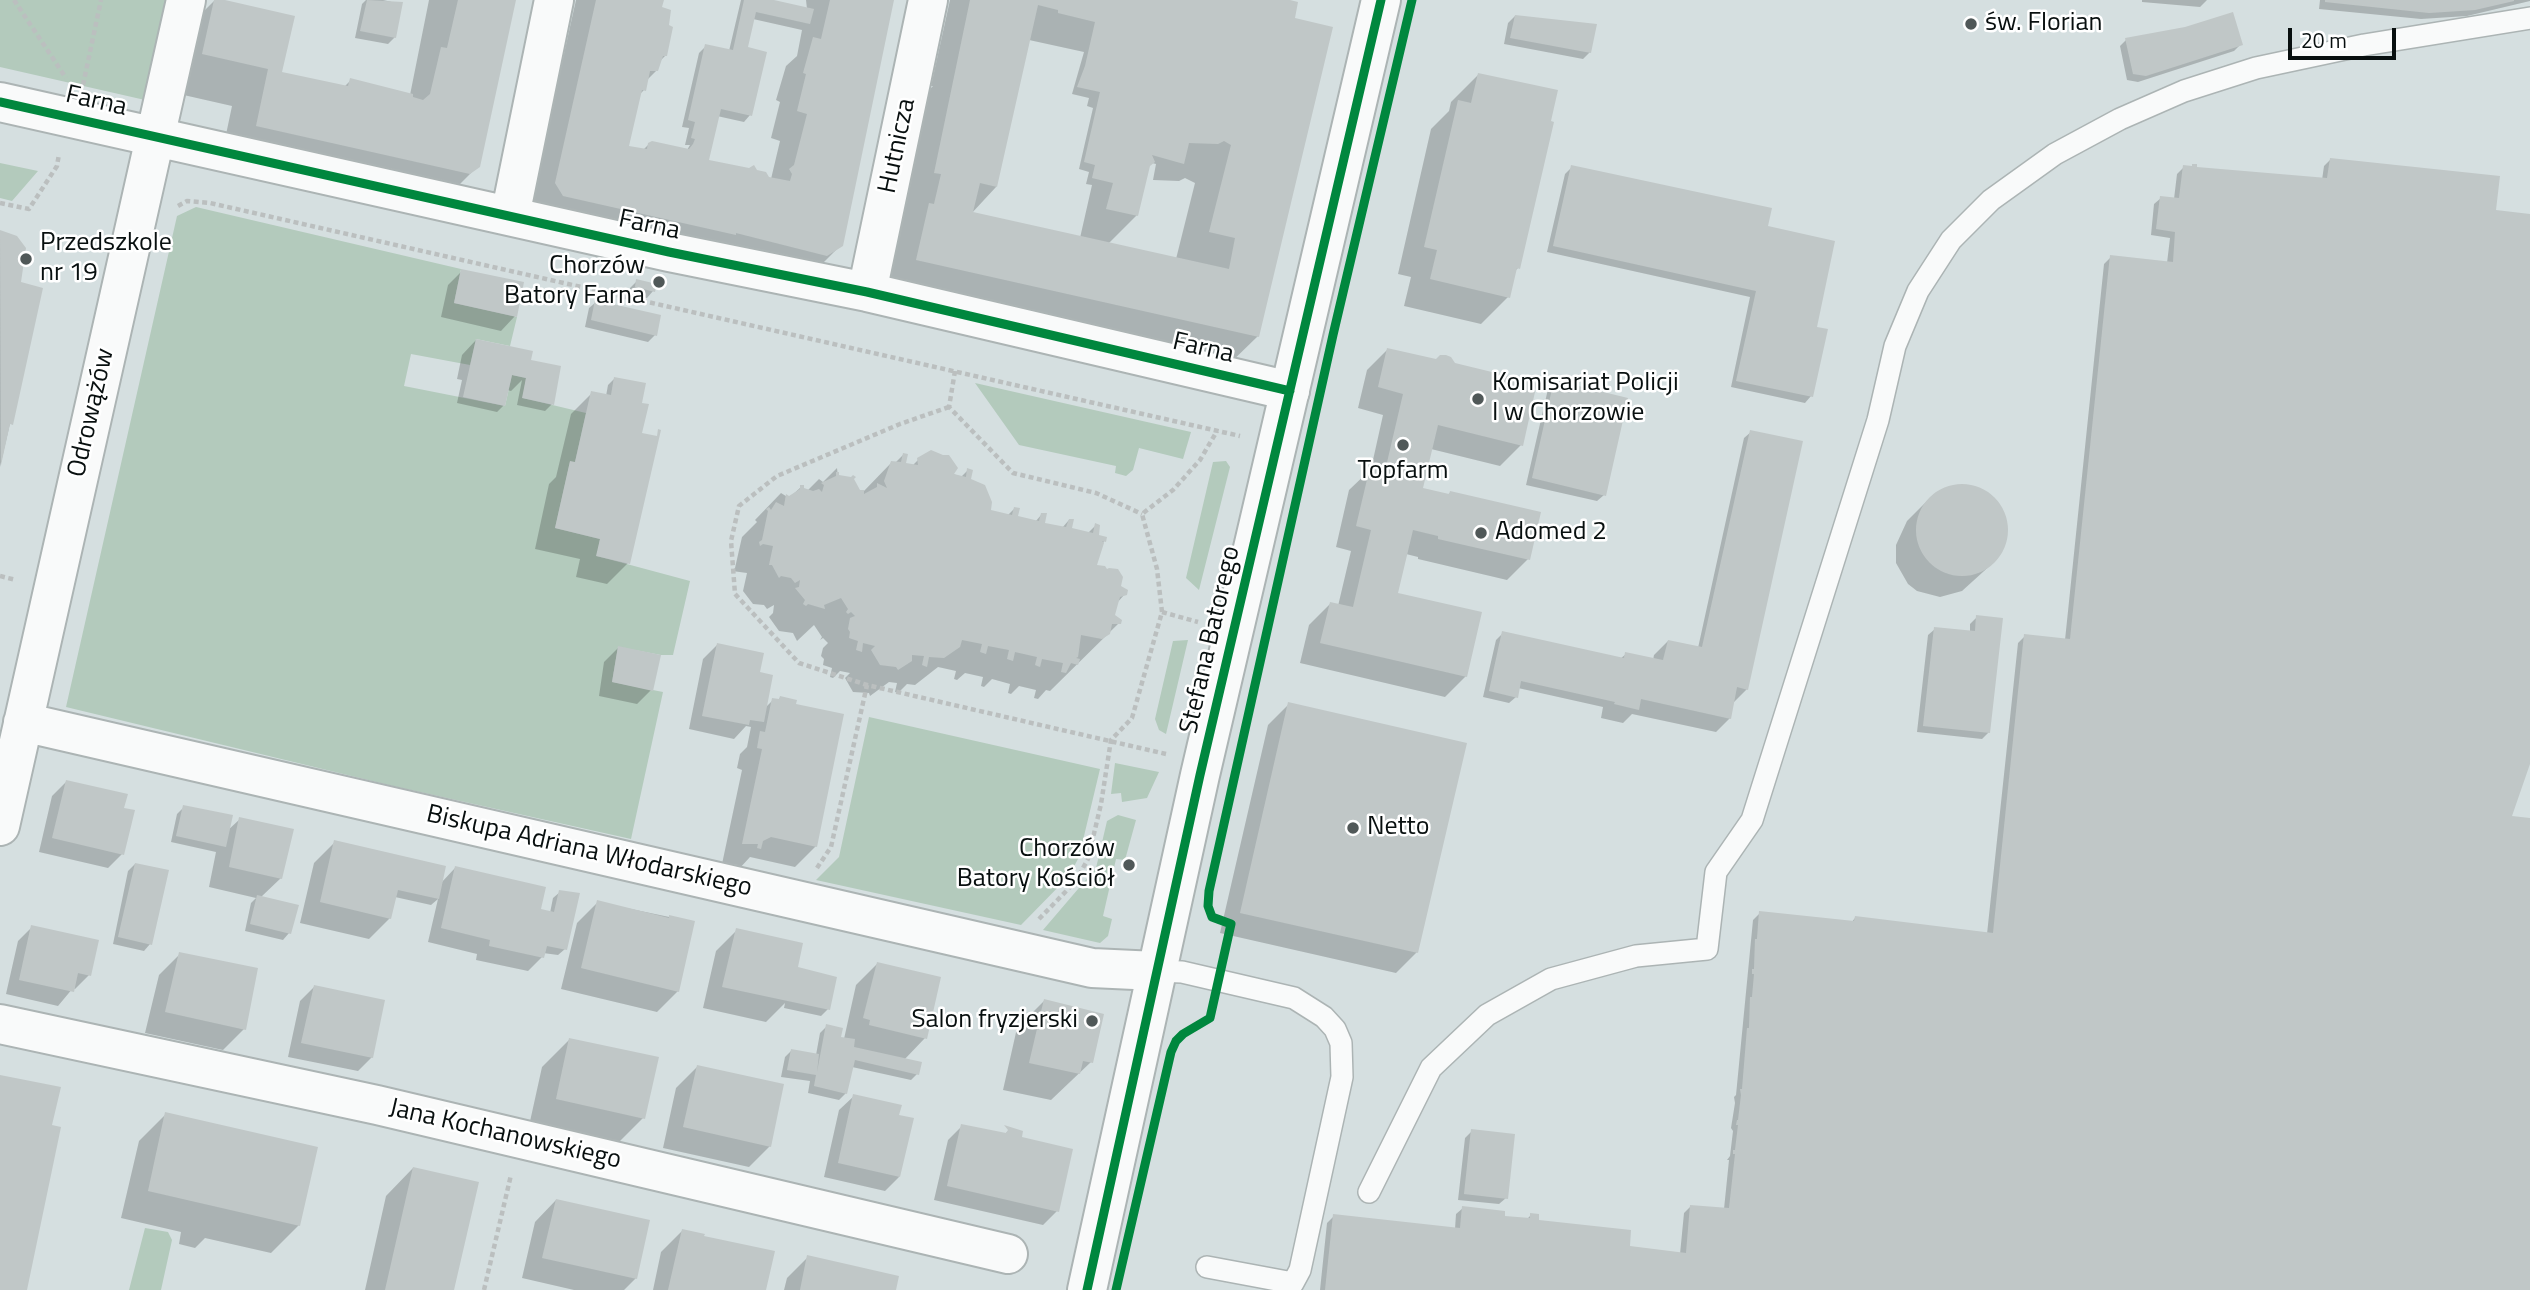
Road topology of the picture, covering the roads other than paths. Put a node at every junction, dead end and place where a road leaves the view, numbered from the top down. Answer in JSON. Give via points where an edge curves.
{"nodes":[{"id":1,"x":186,"y":0,"type":"edge"},
{"id":2,"x":554,"y":0,"type":"edge"},
{"id":3,"x":928,"y":0,"type":"edge"},
{"id":4,"x":1381,"y":0,"type":"edge"},
{"id":5,"x":2530,"y":18,"type":"edge"},
{"id":6,"x":0,"y":102,"type":"edge"},
{"id":7,"x":155,"y":137,"type":"junction"},
{"id":8,"x":510,"y":216,"type":"junction"},
{"id":9,"x":867,"y":292,"type":"junction"},
{"id":10,"x":1290,"y":391,"type":"junction"},
{"id":11,"x":23,"y":722,"type":"junction"},
{"id":12,"x":0,"y":826,"type":"edge"},
{"id":13,"x":1156,"y":971,"type":"junction"},
{"id":14,"x":0,"y":1024,"type":"edge"},
{"id":15,"x":1369,"y":1192,"type":"dead end"},
{"id":16,"x":1008,"y":1254,"type":"dead end"},
{"id":17,"x":1207,"y":1267,"type":"dead end"},
{"id":18,"x":1087,"y":1290,"type":"edge"}],
"edges":[{"from":1,"to":7,"type":"street","name":"Odrowążów"},
{"from":2,"to":8,"type":"street"},
{"from":3,"to":9,"type":"street","name":"Hutnicza"},
{"from":4,"to":10,"type":"street","name":"Stefana Batorego"},
{"from":5,"to":15,"type":"lane","via":[[2256,68],[2184,91],[2054,154],[1983,208],[1951,240],[1918,291],[1895,346],[1878,420],[1752,820],[1716,872],[1707,949],[1636,956],[1551,979],[1488,1015],[1431,1068]]},
{"from":6,"to":7,"type":"street","name":"Farna"},
{"from":7,"to":8,"type":"street","name":"Farna"},
{"from":7,"to":11,"type":"street","name":"Odrowążów"},
{"from":8,"to":9,"type":"street","name":"Farna"},
{"from":9,"to":10,"type":"street","name":"Farna"},
{"from":10,"to":13,"type":"street","name":"Stefana Batorego"},
{"from":11,"to":12,"type":"street","name":"Odrowążów"},
{"from":11,"to":13,"type":"street","name":"Biskupa Adriana Włodarskiego","via":[[1092,968]]},
{"from":13,"to":17,"type":"lane","via":[[1182,972],[1294,998],[1324,1017],[1341,1043],[1342,1077],[1300,1270],[1293,1283]]},
{"from":13,"to":18,"type":"street","name":"Stefana Batorego"},
{"from":14,"to":16,"type":"street","name":"Jana Kochanowskiego","via":[[377,1105]]}]}
